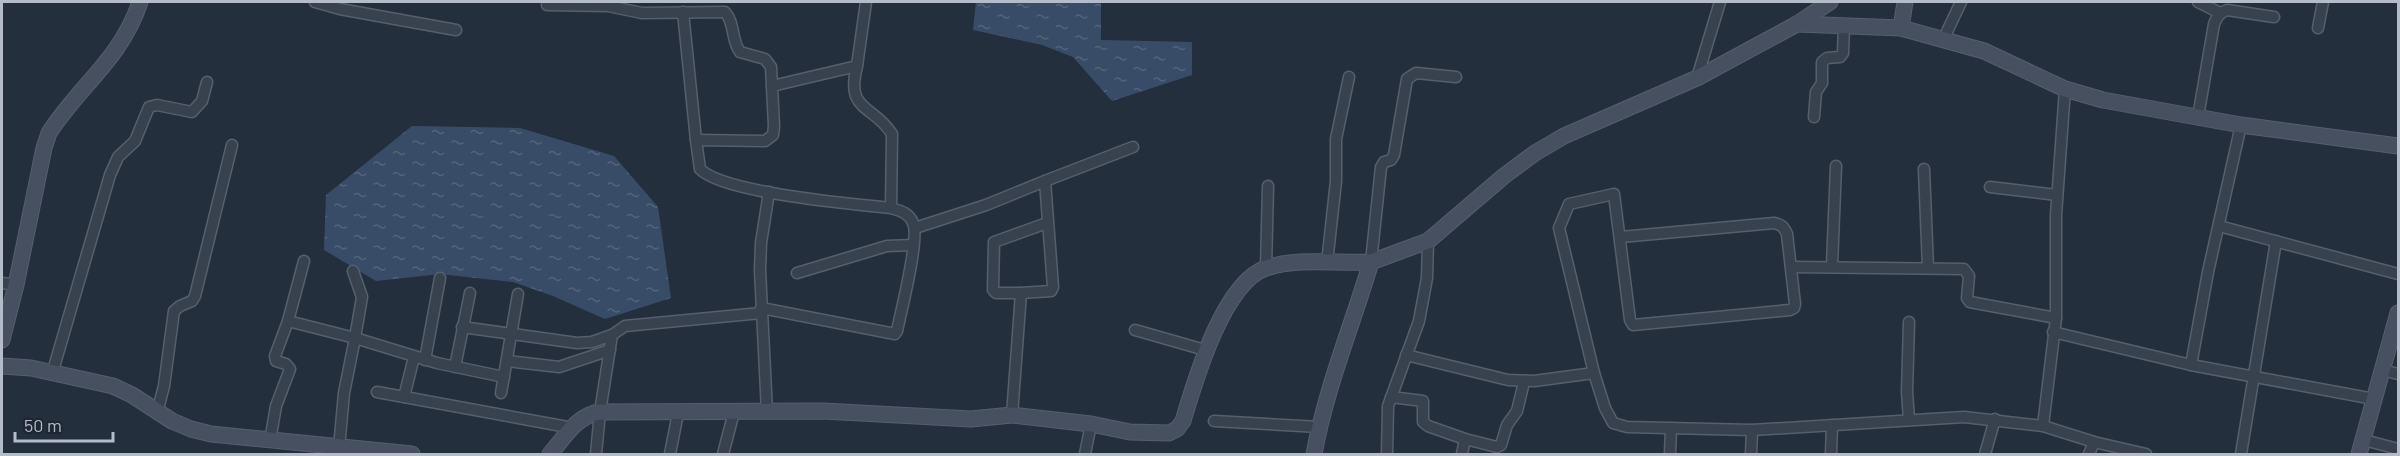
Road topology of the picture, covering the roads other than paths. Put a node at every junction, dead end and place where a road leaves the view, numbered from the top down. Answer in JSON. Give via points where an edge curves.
{"nodes":[{"id":1,"x":140,"y":2,"type":"edge"},
{"id":2,"x":315,"y":2,"type":"edge"},
{"id":3,"x":866,"y":2,"type":"edge"},
{"id":4,"x":1720,"y":2,"type":"edge"},
{"id":5,"x":1830,"y":2,"type":"edge"},
{"id":6,"x":1905,"y":2,"type":"edge"},
{"id":7,"x":1961,"y":2,"type":"edge"},
{"id":8,"x":2198,"y":2,"type":"edge"},
{"id":9,"x":2323,"y":2,"type":"edge"},
{"id":10,"x":547,"y":5,"type":"dead end"},
{"id":11,"x":2243,"y":7,"type":"edge"},
{"id":12,"x":683,"y":12,"type":"junction"},
{"id":13,"x":2220,"y":13,"type":"junction"},
{"id":14,"x":2274,"y":17,"type":"dead end"},
{"id":15,"x":1797,"y":24,"type":"junction"},
{"id":16,"x":1844,"y":25,"type":"junction"},
{"id":17,"x":1901,"y":28,"type":"junction"},
{"id":18,"x":2318,"y":28,"type":"dead end"},
{"id":19,"x":456,"y":30,"type":"dead end"},
{"id":20,"x":1944,"y":38,"type":"junction"},
{"id":21,"x":857,"y":66,"type":"junction"},
{"id":22,"x":1349,"y":77,"type":"dead end"},
{"id":23,"x":1456,"y":77,"type":"dead end"},
{"id":24,"x":1697,"y":78,"type":"junction"},
{"id":25,"x":207,"y":82,"type":"dead end"},
{"id":26,"x":772,"y":86,"type":"junction"},
{"id":27,"x":2065,"y":89,"type":"junction"},
{"id":28,"x":1814,"y":117,"type":"dead end"},
{"id":29,"x":2198,"y":117,"type":"junction"},
{"id":30,"x":2241,"y":125,"type":"junction"},
{"id":31,"x":696,"y":140,"type":"junction"},
{"id":32,"x":232,"y":145,"type":"dead end"},
{"id":33,"x":2398,"y":146,"type":"edge"},
{"id":34,"x":1133,"y":147,"type":"dead end"},
{"id":35,"x":1836,"y":166,"type":"dead end"},
{"id":36,"x":1924,"y":169,"type":"dead end"},
{"id":37,"x":1045,"y":181,"type":"junction"},
{"id":38,"x":1268,"y":186,"type":"dead end"},
{"id":39,"x":1990,"y":187,"type":"dead end"},
{"id":40,"x":769,"y":192,"type":"junction"},
{"id":41,"x":2057,"y":195,"type":"junction"},
{"id":42,"x":891,"y":208,"type":"junction"},
{"id":43,"x":1047,"y":223,"type":"junction"},
{"id":44,"x":2219,"y":226,"type":"junction"},
{"id":45,"x":915,"y":228,"type":"junction"},
{"id":46,"x":1621,"y":237,"type":"junction"},
{"id":47,"x":1428,"y":241,"type":"junction"},
{"id":48,"x":2276,"y":241,"type":"junction"},
{"id":49,"x":913,"y":245,"type":"junction"},
{"id":50,"x":304,"y":261,"type":"dead end"},
{"id":51,"x":1371,"y":262,"type":"junction"},
{"id":52,"x":1327,"y":263,"type":"junction"},
{"id":53,"x":1832,"y":266,"type":"junction"},
{"id":54,"x":1791,"y":267,"type":"junction"},
{"id":55,"x":1266,"y":268,"type":"junction"},
{"id":56,"x":1928,"y":268,"type":"junction"},
{"id":57,"x":353,"y":272,"type":"dead end"},
{"id":58,"x":797,"y":273,"type":"dead end"},
{"id":59,"x":2398,"y":274,"type":"edge"},
{"id":60,"x":440,"y":278,"type":"dead end"},
{"id":61,"x":9,"y":284,"type":"edge"},
{"id":62,"x":470,"y":293,"type":"dead end"},
{"id":63,"x":1021,"y":293,"type":"junction"},
{"id":64,"x":518,"y":294,"type":"dead end"},
{"id":65,"x":761,"y":310,"type":"junction"},
{"id":66,"x":2398,"y":313,"type":"edge"},
{"id":67,"x":2056,"y":318,"type":"junction"},
{"id":68,"x":288,"y":321,"type":"junction"},
{"id":69,"x":1909,"y":322,"type":"dead end"},
{"id":70,"x":462,"y":327,"type":"junction"},
{"id":71,"x":1135,"y":330,"type":"dead end"},
{"id":72,"x":2053,"y":332,"type":"junction"},
{"id":73,"x":510,"y":335,"type":"junction"},
{"id":74,"x":612,"y":335,"type":"junction"},
{"id":75,"x":355,"y":338,"type":"junction"},
{"id":76,"x":2,"y":340,"type":"edge"},
{"id":77,"x":610,"y":350,"type":"junction"},
{"id":78,"x":1206,"y":350,"type":"junction"},
{"id":79,"x":1406,"y":355,"type":"junction"},
{"id":80,"x":419,"y":359,"type":"junction"},
{"id":81,"x":507,"y":361,"type":"junction"},
{"id":82,"x":2191,"y":365,"type":"junction"},
{"id":83,"x":2,"y":366,"type":"edge"},
{"id":84,"x":454,"y":367,"type":"junction"},
{"id":85,"x":2383,"y":369,"type":"junction"},
{"id":86,"x":1594,"y":373,"type":"junction"},
{"id":87,"x":52,"y":374,"type":"junction"},
{"id":88,"x":2398,"y":374,"type":"edge"},
{"id":89,"x":504,"y":377,"type":"junction"},
{"id":90,"x":2254,"y":377,"type":"junction"},
{"id":91,"x":1524,"y":382,"type":"junction"},
{"id":92,"x":377,"y":392,"type":"dead end"},
{"id":93,"x":501,"y":393,"type":"dead end"},
{"id":94,"x":404,"y":397,"type":"junction"},
{"id":95,"x":1391,"y":397,"type":"junction"},
{"id":96,"x":2374,"y":399,"type":"junction"},
{"id":97,"x":600,"y":412,"type":"junction"},
{"id":98,"x":734,"y":412,"type":"junction"},
{"id":99,"x":767,"y":412,"type":"junction"},
{"id":100,"x":157,"y":413,"type":"junction"},
{"id":101,"x":678,"y":413,"type":"junction"},
{"id":102,"x":1012,"y":415,"type":"junction"},
{"id":103,"x":1995,"y":419,"type":"junction"},
{"id":104,"x":1909,"y":420,"type":"junction"},
{"id":105,"x":1214,"y":421,"type":"dead end"},
{"id":106,"x":1091,"y":424,"type":"junction"},
{"id":107,"x":1832,"y":425,"type":"junction"},
{"id":108,"x":2043,"y":426,"type":"junction"},
{"id":109,"x":1319,"y":427,"type":"junction"},
{"id":110,"x":573,"y":428,"type":"junction"},
{"id":111,"x":1671,"y":428,"type":"junction"},
{"id":112,"x":1752,"y":430,"type":"junction"},
{"id":113,"x":1465,"y":439,"type":"junction"},
{"id":114,"x":270,"y":441,"type":"junction"},
{"id":115,"x":2094,"y":442,"type":"junction"},
{"id":116,"x":2361,"y":447,"type":"edge"},
{"id":117,"x":339,"y":448,"type":"junction"},
{"id":118,"x":2398,"y":449,"type":"edge"},
{"id":119,"x":313,"y":450,"type":"edge"},
{"id":120,"x":381,"y":453,"type":"edge"},
{"id":121,"x":412,"y":454,"type":"edge"},
{"id":122,"x":550,"y":454,"type":"edge"},
{"id":123,"x":596,"y":454,"type":"edge"},
{"id":124,"x":670,"y":454,"type":"edge"},
{"id":125,"x":723,"y":454,"type":"edge"},
{"id":126,"x":1085,"y":454,"type":"edge"},
{"id":127,"x":1314,"y":454,"type":"edge"},
{"id":128,"x":1387,"y":454,"type":"edge"},
{"id":129,"x":1462,"y":454,"type":"edge"},
{"id":130,"x":1670,"y":454,"type":"edge"},
{"id":131,"x":1750,"y":454,"type":"edge"},
{"id":132,"x":1831,"y":454,"type":"edge"},
{"id":133,"x":1985,"y":454,"type":"edge"},
{"id":134,"x":2089,"y":454,"type":"edge"},
{"id":135,"x":2146,"y":454,"type":"edge"},
{"id":136,"x":2241,"y":454,"type":"edge"}],
"edges":[{"from":1,"to":61,"type":"street","via":[[114,54],[49,133]]},
{"from":2,"to":19,"type":"street"},
{"from":3,"to":21,"type":"street"},
{"from":4,"to":24,"type":"street"},
{"from":5,"to":15,"type":"street"},
{"from":6,"to":17,"type":"street"},
{"from":7,"to":20,"type":"street"},
{"from":8,"to":13,"type":"street"},
{"from":9,"to":18,"type":"street"},
{"from":10,"to":12,"type":"street","via":[[602,6],[642,14]]},
{"from":11,"to":13,"type":"street"},
{"from":11,"to":14,"type":"street"},
{"from":12,"to":26,"type":"street","via":[[725,12],[737,48],[768,63]]},
{"from":12,"to":31,"type":"street"},
{"from":13,"to":29,"type":"street","via":[[2214,24]]},
{"from":15,"to":16,"type":"street"},
{"from":15,"to":24,"type":"street"},
{"from":16,"to":17,"type":"street"},
{"from":16,"to":28,"type":"street","via":[[1843,53],[1822,62],[1822,83],[1816,92]]},
{"from":17,"to":20,"type":"street"},
{"from":20,"to":27,"type":"street","via":[[1984,51]]},
{"from":21,"to":26,"type":"street"},
{"from":21,"to":42,"type":"street","via":[[855,98],[892,134]]},
{"from":22,"to":52,"type":"street","via":[[1336,139],[1336,181]]},
{"from":23,"to":51,"type":"street","via":[[1416,73],[1407,79],[1394,155],[1384,162],[1381,171]]},
{"from":24,"to":47,"type":"street","via":[[1564,136],[1535,153]]},
{"from":25,"to":87,"type":"street","via":[[202,101],[192,112],[158,105],[149,107],[135,141],[118,157],[105,188]]},
{"from":26,"to":31,"type":"street","via":[[774,126],[769,140]]},
{"from":27,"to":29,"type":"street"},
{"from":27,"to":41,"type":"street"},
{"from":29,"to":30,"type":"street"},
{"from":30,"to":33,"type":"street"},
{"from":30,"to":44,"type":"street"},
{"from":31,"to":40,"type":"street","via":[[700,170],[706,175]]},
{"from":32,"to":100,"type":"street","via":[[195,296],[189,304],[174,311]]},
{"from":34,"to":37,"type":"street"},
{"from":35,"to":53,"type":"street"},
{"from":36,"to":56,"type":"street"},
{"from":37,"to":43,"type":"street"},
{"from":37,"to":45,"type":"street"},
{"from":38,"to":55,"type":"street"},
{"from":39,"to":41,"type":"street"},
{"from":40,"to":42,"type":"street"},
{"from":40,"to":65,"type":"street","via":[[761,243]]},
{"from":41,"to":67,"type":"street"},
{"from":42,"to":45,"type":"street","via":[[907,214]]},
{"from":43,"to":63,"type":"street","via":[[1052,291]]},
{"from":43,"to":63,"type":"street","via":[[994,242],[993,290]]},
{"from":44,"to":48,"type":"street"},
{"from":44,"to":82,"type":"street"},
{"from":45,"to":49,"type":"street"},
{"from":46,"to":54,"type":"street","via":[[1774,223],[1785,228]]},
{"from":46,"to":54,"type":"street","via":[[1633,325],[1790,310],[1795,304]]},
{"from":46,"to":86,"type":"street","via":[[1614,194],[1569,204],[1559,228]]},
{"from":47,"to":51,"type":"street"},
{"from":47,"to":79,"type":"street","via":[[1424,300]]},
{"from":48,"to":59,"type":"street"},
{"from":48,"to":90,"type":"street"},
{"from":49,"to":58,"type":"street","via":[[887,246]]},
{"from":49,"to":65,"type":"street","via":[[895,334]]},
{"from":50,"to":68,"type":"street"},
{"from":51,"to":52,"type":"street"},
{"from":51,"to":109,"type":"street"},
{"from":52,"to":55,"type":"street","via":[[1289,263]]},
{"from":53,"to":54,"type":"street"},
{"from":53,"to":56,"type":"street"},
{"from":55,"to":78,"type":"street","via":[[1241,284]]},
{"from":56,"to":67,"type":"street","via":[[1964,269],[1970,276],[1970,302]]},
{"from":57,"to":75,"type":"street","via":[[362,297]]},
{"from":60,"to":80,"type":"street"},
{"from":61,"to":76,"type":"street"},
{"from":62,"to":70,"type":"street"},
{"from":63,"to":102,"type":"street"},
{"from":64,"to":73,"type":"street"},
{"from":65,"to":74,"type":"street","via":[[625,326]]},
{"from":65,"to":99,"type":"street"},
{"from":66,"to":85,"type":"street"},
{"from":67,"to":72,"type":"street"},
{"from":68,"to":75,"type":"street"},
{"from":68,"to":114,"type":"street","via":[[275,359],[290,369],[278,400]]},
{"from":69,"to":104,"type":"street"},
{"from":70,"to":73,"type":"street"},
{"from":70,"to":84,"type":"street"},
{"from":71,"to":78,"type":"street"},
{"from":72,"to":82,"type":"street"},
{"from":72,"to":108,"type":"street"},
{"from":73,"to":74,"type":"street","via":[[584,343]]},
{"from":73,"to":81,"type":"street"},
{"from":74,"to":77,"type":"street"},
{"from":75,"to":80,"type":"street"},
{"from":75,"to":117,"type":"street"},
{"from":77,"to":81,"type":"street","via":[[559,367]]},
{"from":77,"to":97,"type":"street"},
{"from":78,"to":106,"type":"street","via":[[1177,429],[1169,433],[1130,432]]},
{"from":79,"to":91,"type":"street"},
{"from":79,"to":95,"type":"street"},
{"from":80,"to":84,"type":"street"},
{"from":80,"to":94,"type":"street"},
{"from":81,"to":89,"type":"street"},
{"from":82,"to":90,"type":"street"},
{"from":83,"to":87,"type":"street"},
{"from":84,"to":89,"type":"street"},
{"from":85,"to":88,"type":"street"},
{"from":85,"to":96,"type":"street"},
{"from":86,"to":91,"type":"street"},
{"from":86,"to":111,"type":"street","via":[[1613,423]]},
{"from":87,"to":100,"type":"street","via":[[113,386]]},
{"from":89,"to":93,"type":"street"},
{"from":90,"to":96,"type":"street"},
{"from":90,"to":136,"type":"street"},
{"from":91,"to":113,"type":"street","via":[[1517,411],[1507,425],[1501,445]]},
{"from":92,"to":94,"type":"street"},
{"from":94,"to":110,"type":"street"},
{"from":95,"to":113,"type":"street","via":[[1420,399],[1425,424]]},
{"from":95,"to":128,"type":"street"},
{"from":96,"to":116,"type":"street"},
{"from":97,"to":101,"type":"street"},
{"from":97,"to":110,"type":"street","via":[[585,416]]},
{"from":97,"to":123,"type":"street"},
{"from":98,"to":99,"type":"street"},
{"from":98,"to":101,"type":"street"},
{"from":98,"to":125,"type":"street"},
{"from":99,"to":102,"type":"street","via":[[971,418]]},
{"from":100,"to":114,"type":"street","via":[[191,429]]},
{"from":101,"to":124,"type":"street"},
{"from":102,"to":106,"type":"street"},
{"from":103,"to":104,"type":"street"},
{"from":103,"to":108,"type":"street"},
{"from":103,"to":133,"type":"street"},
{"from":104,"to":107,"type":"street"},
{"from":105,"to":109,"type":"street"},
{"from":106,"to":126,"type":"street"},
{"from":107,"to":112,"type":"street"},
{"from":107,"to":132,"type":"street"},
{"from":108,"to":115,"type":"street"},
{"from":109,"to":127,"type":"street"},
{"from":110,"to":122,"type":"street"},
{"from":111,"to":112,"type":"street"},
{"from":111,"to":130,"type":"street"},
{"from":112,"to":131,"type":"street"},
{"from":113,"to":129,"type":"street"},
{"from":114,"to":119,"type":"street"},
{"from":115,"to":134,"type":"street"},
{"from":115,"to":135,"type":"street"},
{"from":116,"to":118,"type":"street"},
{"from":117,"to":119,"type":"street"},
{"from":117,"to":120,"type":"street"},
{"from":120,"to":121,"type":"street"}]}
